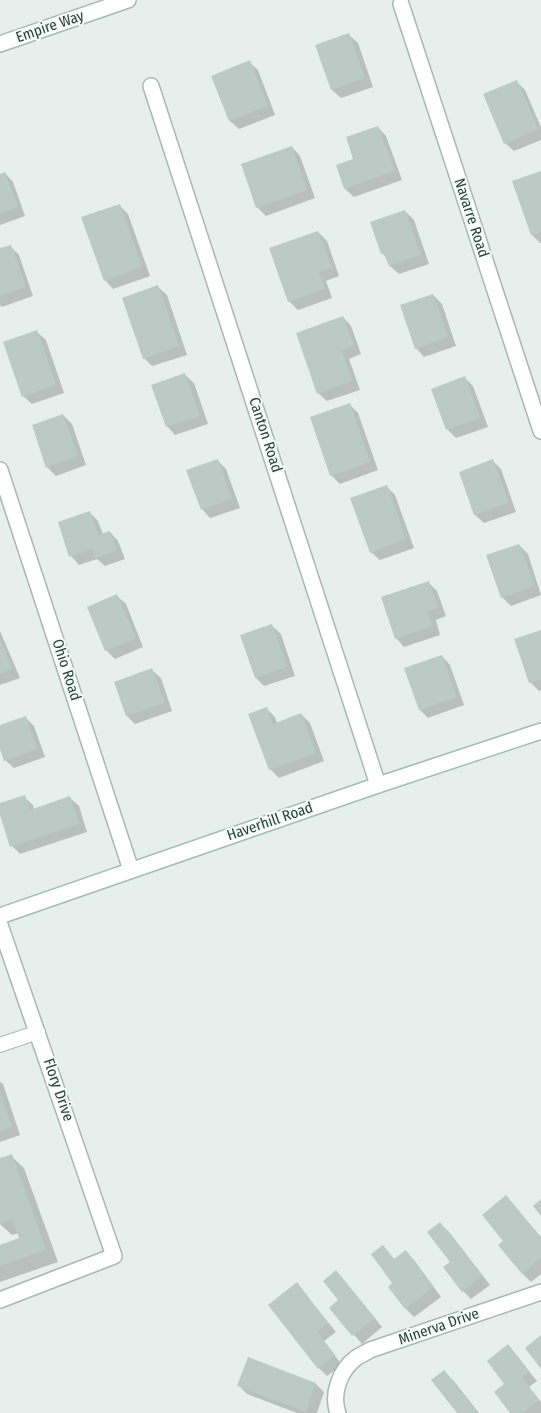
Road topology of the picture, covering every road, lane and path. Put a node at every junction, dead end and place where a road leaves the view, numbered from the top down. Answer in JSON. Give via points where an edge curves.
{"nodes":[{"id":1,"x":128,"y":0,"type":"edge"},
{"id":2,"x":401,"y":4,"type":"dead end"},
{"id":3,"x":0,"y":44,"type":"edge"},
{"id":4,"x":151,"y":86,"type":"dead end"},
{"id":5,"x":541,"y":431,"type":"edge"},
{"id":6,"x":0,"y":470,"type":"edge"},
{"id":7,"x":541,"y":731,"type":"edge"},
{"id":8,"x":378,"y":785,"type":"junction"},
{"id":9,"x":131,"y":870,"type":"junction"},
{"id":10,"x":0,"y":916,"type":"edge"},
{"id":11,"x":0,"y":925,"type":"edge"},
{"id":12,"x":38,"y":1032,"type":"junction"},
{"id":13,"x":0,"y":1045,"type":"edge"},
{"id":14,"x":541,"y":1292,"type":"edge"},
{"id":15,"x":0,"y":1300,"type":"edge"},
{"id":16,"x":338,"y":1413,"type":"edge"}],
"edges":[{"from":1,"to":3,"type":"street","name":"Empire Way"},
{"from":2,"to":5,"type":"street","name":"Navarre Road"},
{"from":4,"to":8,"type":"street","name":"Canton Road"},
{"from":6,"to":9,"type":"street","name":"Ohio Road"},
{"from":7,"to":8,"type":"street","name":"Haverhill Road"},
{"from":8,"to":9,"type":"street","name":"Haverhill Road"},
{"from":9,"to":10,"type":"street","name":"Haverhill Road"},
{"from":11,"to":12,"type":"street","name":"Flory Drive"},
{"from":12,"to":13,"type":"lane"},
{"from":12,"to":15,"type":"street","name":"Flory Drive","via":[[114,1256]]},
{"from":14,"to":16,"type":"street","name":"Minerva Drive","via":[[370,1350],[343,1372],[336,1389]]}]}
